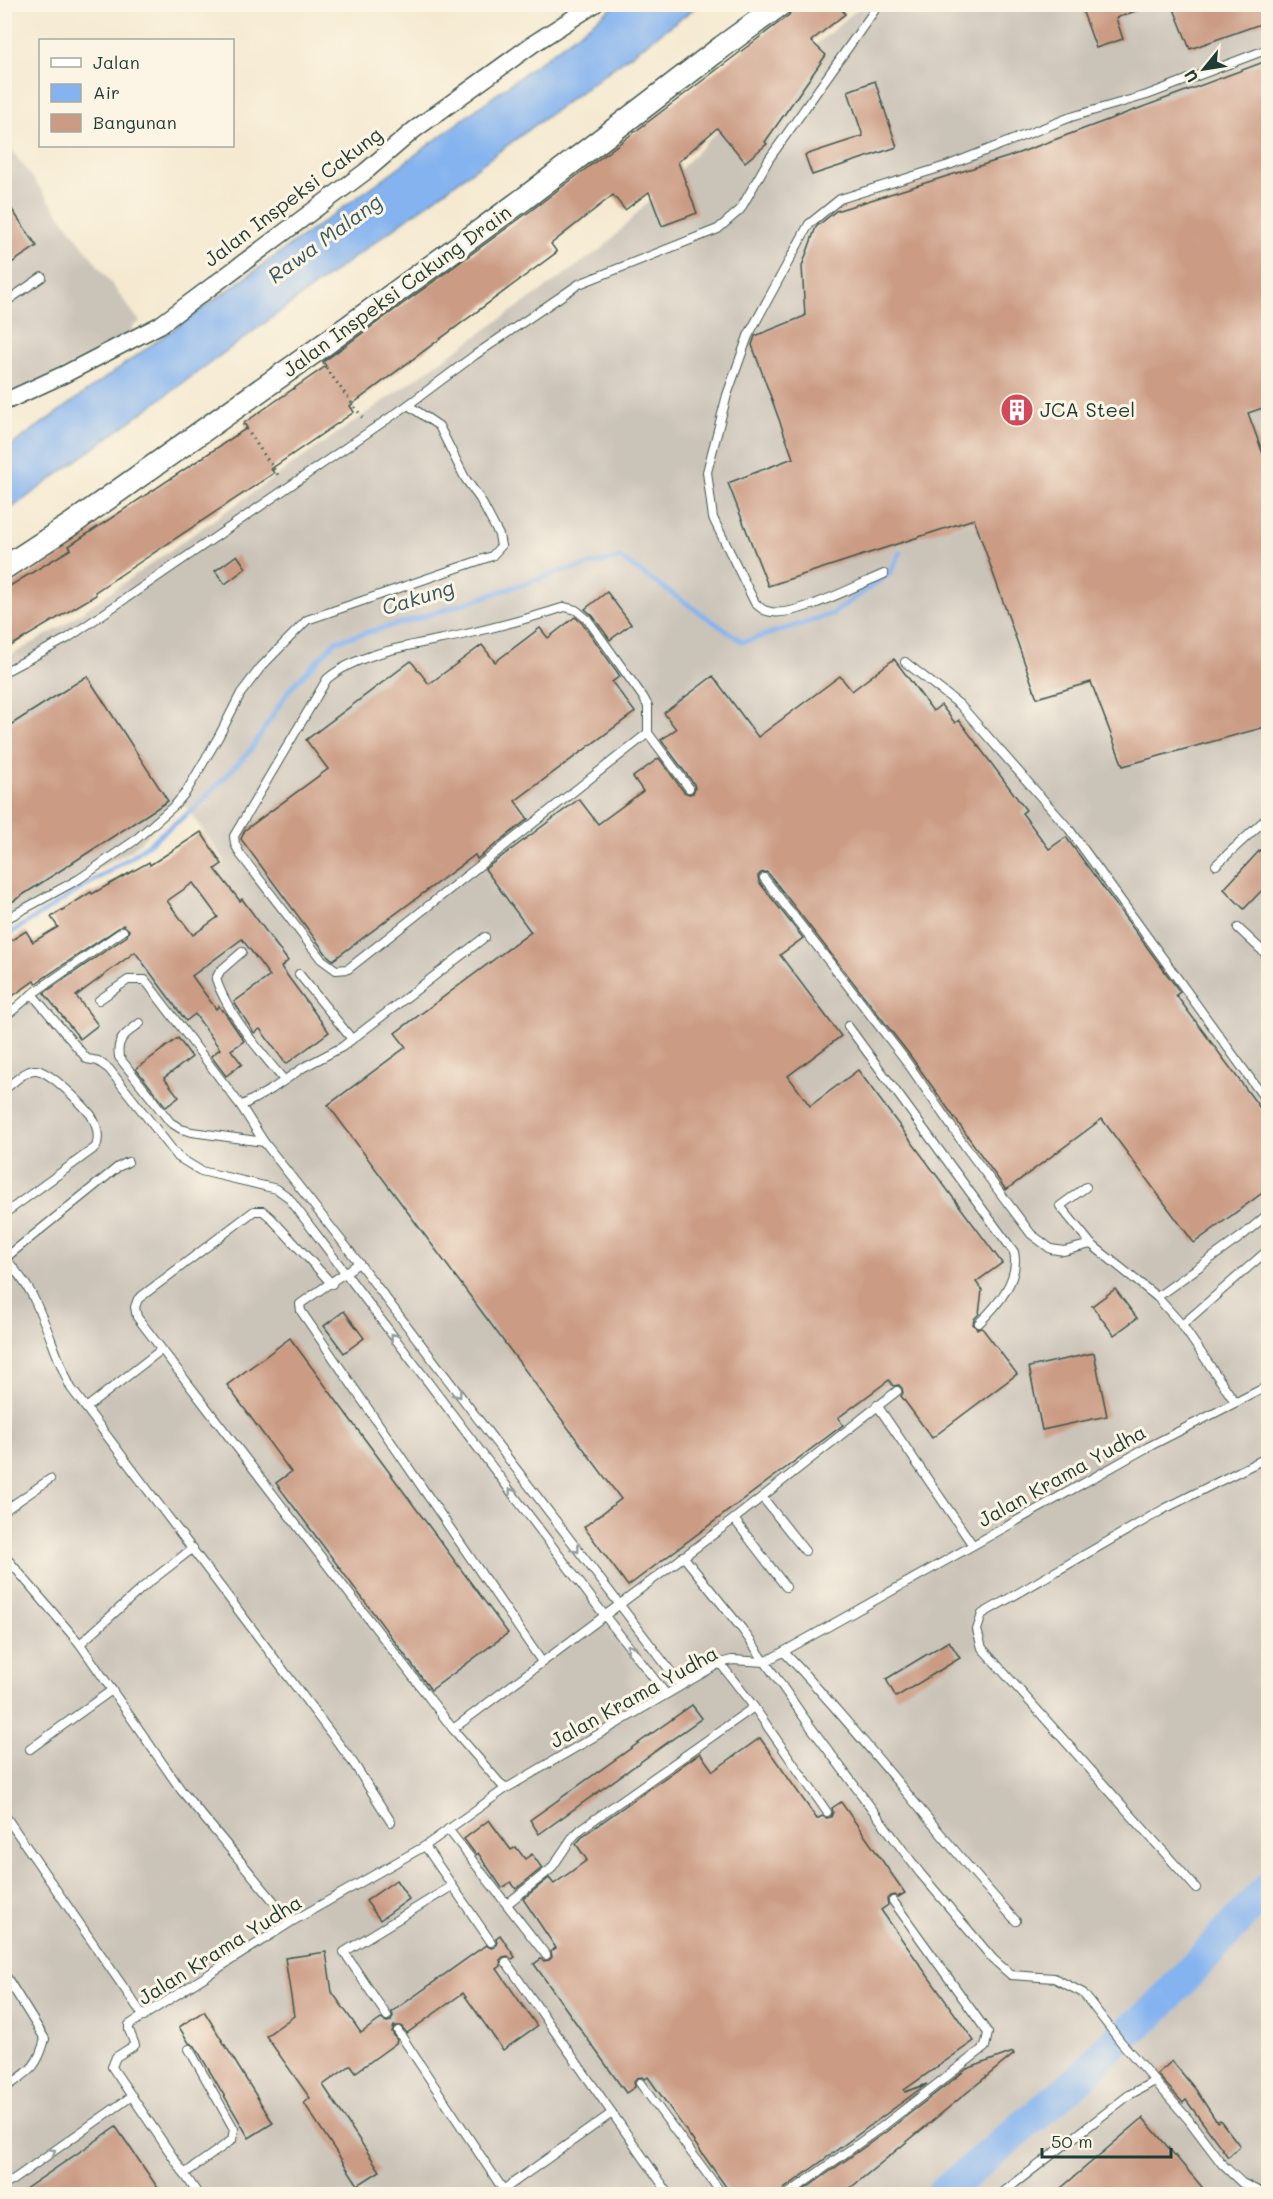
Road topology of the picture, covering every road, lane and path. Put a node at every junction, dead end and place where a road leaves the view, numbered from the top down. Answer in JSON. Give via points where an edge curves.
{"nodes":[{"id":1,"x":595,"y":4,"type":"edge"},
{"id":2,"x":781,"y":4,"type":"edge"},
{"id":3,"x":879,"y":4,"type":"edge"},
{"id":4,"x":1269,"y":49,"type":"edge"},
{"id":5,"x":42,"y":277,"type":"dead end"},
{"id":6,"x":4,"y":303,"type":"edge"},
{"id":7,"x":314,"y":352,"type":"junction"},
{"id":8,"x":4,"y":402,"type":"edge"},
{"id":9,"x":408,"y":405,"type":"junction"},
{"id":10,"x":234,"y":410,"type":"junction"},
{"id":11,"x":372,"y":430,"type":"junction"},
{"id":12,"x":286,"y":488,"type":"junction"},
{"id":13,"x":4,"y":567,"type":"edge"},
{"id":14,"x":884,"y":574,"type":"dead end"},
{"id":15,"x":904,"y":662,"type":"dead end"},
{"id":16,"x":4,"y":672,"type":"edge"},
{"id":17,"x":648,"y":734,"type":"junction"},
{"id":18,"x":689,"y":788,"type":"dead end"},
{"id":19,"x":1269,"y":817,"type":"edge"},
{"id":20,"x":1216,"y":864,"type":"dead end"},
{"id":21,"x":764,"y":878,"type":"dead end"},
{"id":22,"x":4,"y":920,"type":"edge"},
{"id":23,"x":1238,"y":928,"type":"dead end"},
{"id":24,"x":123,"y":931,"type":"dead end"},
{"id":25,"x":484,"y":938,"type":"dead end"},
{"id":26,"x":242,"y":952,"type":"dead end"},
{"id":27,"x":1269,"y":956,"type":"edge"},
{"id":28,"x":299,"y":974,"type":"dead end"},
{"id":29,"x":32,"y":993,"type":"junction"},
{"id":30,"x":99,"y":1000,"type":"dead end"},
{"id":31,"x":4,"y":1018,"type":"edge"},
{"id":32,"x":140,"y":1023,"type":"dead end"},
{"id":33,"x":849,"y":1026,"type":"dead end"},
{"id":34,"x":351,"y":1038,"type":"junction"},
{"id":35,"x":284,"y":1080,"type":"junction"},
{"id":36,"x":4,"y":1090,"type":"edge"},
{"id":37,"x":1269,"y":1103,"type":"edge"},
{"id":38,"x":241,"y":1106,"type":"junction"},
{"id":39,"x":264,"y":1142,"type":"junction"},
{"id":40,"x":128,"y":1162,"type":"dead end"},
{"id":41,"x":1086,"y":1187,"type":"dead end"},
{"id":42,"x":4,"y":1214,"type":"edge"},
{"id":43,"x":1269,"y":1214,"type":"edge"},
{"id":44,"x":1091,"y":1244,"type":"junction"},
{"id":45,"x":1269,"y":1250,"type":"edge"},
{"id":46,"x":5,"y":1257,"type":"edge"},
{"id":47,"x":359,"y":1263,"type":"junction"},
{"id":48,"x":346,"y":1273,"type":"junction"},
{"id":49,"x":332,"y":1284,"type":"junction"},
{"id":50,"x":1157,"y":1298,"type":"junction"},
{"id":51,"x":979,"y":1323,"type":"dead end"},
{"id":52,"x":1182,"y":1325,"type":"junction"},
{"id":53,"x":161,"y":1350,"type":"junction"},
{"id":54,"x":1269,"y":1386,"type":"edge"},
{"id":55,"x":897,"y":1391,"type":"dead end"},
{"id":56,"x":1235,"y":1402,"type":"junction"},
{"id":57,"x":877,"y":1405,"type":"junction"},
{"id":58,"x":86,"y":1408,"type":"junction"},
{"id":59,"x":1269,"y":1457,"type":"edge"},
{"id":60,"x":50,"y":1479,"type":"dead end"},
{"id":61,"x":763,"y":1498,"type":"junction"},
{"id":62,"x":4,"y":1511,"type":"edge"},
{"id":63,"x":734,"y":1519,"type":"junction"},
{"id":64,"x":972,"y":1544,"type":"junction"},
{"id":65,"x":193,"y":1548,"type":"junction"},
{"id":66,"x":805,"y":1551,"type":"dead end"},
{"id":67,"x":4,"y":1555,"type":"edge"},
{"id":68,"x":683,"y":1557,"type":"junction"},
{"id":69,"x":786,"y":1587,"type":"dead end"},
{"id":70,"x":619,"y":1606,"type":"junction"},
{"id":71,"x":604,"y":1616,"type":"junction"},
{"id":72,"x":80,"y":1644,"type":"junction"},
{"id":73,"x":784,"y":1652,"type":"junction"},
{"id":74,"x":542,"y":1662,"type":"junction"},
{"id":75,"x":765,"y":1662,"type":"junction"},
{"id":76,"x":720,"y":1663,"type":"junction"},
{"id":77,"x":681,"y":1685,"type":"junction"},
{"id":78,"x":112,"y":1690,"type":"junction"},
{"id":79,"x":666,"y":1694,"type":"junction"},
{"id":80,"x":753,"y":1707,"type":"junction"},
{"id":81,"x":453,"y":1729,"type":"junction"},
{"id":82,"x":30,"y":1749,"type":"dead end"},
{"id":83,"x":505,"y":1789,"type":"junction"},
{"id":84,"x":827,"y":1812,"type":"dead end"},
{"id":85,"x":4,"y":1814,"type":"edge"},
{"id":86,"x":391,"y":1822,"type":"dead end"},
{"id":87,"x":448,"y":1829,"type":"junction"},
{"id":88,"x":425,"y":1846,"type":"junction"},
{"id":89,"x":452,"y":1886,"type":"junction"},
{"id":90,"x":1196,"y":1888,"type":"dead end"},
{"id":91,"x":893,"y":1901,"type":"dead end"},
{"id":92,"x":507,"y":1904,"type":"junction"},
{"id":93,"x":1016,"y":1921,"type":"dead end"},
{"id":94,"x":291,"y":1922,"type":"junction"},
{"id":95,"x":491,"y":1941,"type":"dead end"},
{"id":96,"x":546,"y":1955,"type":"dead end"},
{"id":97,"x":506,"y":1962,"type":"dead end"},
{"id":98,"x":4,"y":1973,"type":"edge"},
{"id":99,"x":387,"y":2016,"type":"dead end"},
{"id":100,"x":144,"y":2017,"type":"junction"},
{"id":101,"x":398,"y":2031,"type":"dead end"},
{"id":102,"x":189,"y":2049,"type":"dead end"},
{"id":103,"x":1154,"y":2078,"type":"junction"},
{"id":104,"x":640,"y":2083,"type":"dead end"},
{"id":105,"x":4,"y":2089,"type":"edge"},
{"id":106,"x":132,"y":2096,"type":"junction"},
{"id":107,"x":612,"y":2113,"type":"junction"},
{"id":108,"x":184,"y":2174,"type":"junction"},
{"id":109,"x":4,"y":2186,"type":"edge"},
{"id":110,"x":504,"y":2192,"type":"edge"},
{"id":111,"x":198,"y":2194,"type":"edge"},
{"id":112,"x":669,"y":2194,"type":"edge"},
{"id":113,"x":722,"y":2194,"type":"edge"},
{"id":114,"x":788,"y":2194,"type":"edge"},
{"id":115,"x":1001,"y":2194,"type":"edge"},
{"id":116,"x":1264,"y":2194,"type":"edge"}],
"edges":[{"from":1,"to":8,"type":"street","name":"Jalan Inspeksi Cakung","via":[[414,130],[365,172],[160,325]]},
{"from":2,"to":7,"type":"street","name":"Jalan Inspeksi Cakung Drain"},
{"from":3,"to":9,"type":"lane","via":[[769,159],[740,210],[718,229],[579,284]]},
{"from":4,"to":14,"type":"lane","via":[[1147,95],[1071,117],[949,165],[840,199],[809,224],[748,336],[728,395],[707,472],[713,518],[755,603],[764,610],[794,612]]},
{"from":5,"to":6,"type":"lane"},
{"from":7,"to":10,"type":"street","name":"Jalan Inspeksi Cakung Drain"},
{"from":7,"to":11,"type":"path"},
{"from":9,"to":11,"type":"lane"},
{"from":9,"to":22,"type":"lane","via":[[440,426],[499,535],[498,550],[492,556],[307,620],[241,693],[175,805],[134,841],[79,879]]},
{"from":10,"to":12,"type":"path"},
{"from":10,"to":13,"type":"street","name":"Jalan Inspeksi Cakung Drain"},
{"from":11,"to":12,"type":"lane"},
{"from":12,"to":16,"type":"lane","via":[[68,638]]},
{"from":15,"to":37,"type":"lane","via":[[960,705],[1069,830]]},
{"from":17,"to":17,"type":"lane","via":[[348,969],[336,970],[321,959],[235,844],[234,836],[327,679],[343,668],[392,651],[565,607],[576,609],[601,636],[648,706]]},
{"from":17,"to":18,"type":"lane"},
{"from":19,"to":20,"type":"lane"},
{"from":21,"to":44,"type":"lane","via":[[904,1058],[1031,1234],[1051,1248],[1064,1251]]},
{"from":23,"to":27,"type":"lane"},
{"from":24,"to":29,"type":"lane"},
{"from":25,"to":34,"type":"lane"},
{"from":26,"to":35,"type":"lane","via":[[220,971],[216,980],[259,1052]]},
{"from":28,"to":34,"type":"lane"},
{"from":29,"to":31,"type":"lane"},
{"from":29,"to":48,"type":"lane","via":[[87,1059],[110,1069],[178,1157],[201,1171],[277,1189],[288,1197]]},
{"from":30,"to":38,"type":"lane","via":[[128,980],[145,980]]},
{"from":32,"to":39,"type":"lane","via":[[123,1036],[117,1047],[119,1057],[170,1122],[181,1130]]},
{"from":33,"to":51,"type":"lane","via":[[1014,1252],[1013,1277],[997,1304]]},
{"from":34,"to":35,"type":"lane"},
{"from":35,"to":38,"type":"lane"},
{"from":36,"to":42,"type":"lane","via":[[34,1070],[47,1073],[91,1116],[99,1139],[96,1147]]},
{"from":38,"to":39,"type":"lane"},
{"from":39,"to":47,"type":"lane"},
{"from":40,"to":46,"type":"lane"},
{"from":41,"to":44,"type":"lane","via":[[1060,1206]]},
{"from":43,"to":50,"type":"lane"},
{"from":44,"to":50,"type":"lane"},
{"from":45,"to":52,"type":"lane"},
{"from":46,"to":58,"type":"lane","via":[[30,1292],[71,1388]]},
{"from":47,"to":48,"type":"lane"},
{"from":47,"to":70,"type":"lane","one_way":true},
{"from":48,"to":49,"type":"lane"},
{"from":71,"to":48,"type":"lane","one_way":true},
{"from":49,"to":53,"type":"lane","via":[[263,1211],[254,1211],[138,1299],[137,1317]]},
{"from":49,"to":74,"type":"lane","via":[[300,1304],[301,1311]]},
{"from":50,"to":52,"type":"lane"},
{"from":52,"to":56,"type":"lane"},
{"from":53,"to":58,"type":"lane"},
{"from":53,"to":81,"type":"lane"},
{"from":54,"to":56,"type":"lane","name":"Jalan Krama Yudha"},
{"from":55,"to":57,"type":"lane"},
{"from":56,"to":64,"type":"lane","name":"Jalan Krama Yudha"},
{"from":57,"to":61,"type":"lane"},
{"from":57,"to":64,"type":"lane"},
{"from":58,"to":65,"type":"lane"},
{"from":59,"to":90,"type":"lane","via":[[1164,1509],[982,1614],[977,1630],[982,1648]]},
{"from":60,"to":62,"type":"lane"},
{"from":61,"to":63,"type":"lane"},
{"from":61,"to":66,"type":"lane"},
{"from":63,"to":68,"type":"lane"},
{"from":63,"to":69,"type":"lane"},
{"from":64,"to":73,"type":"lane","name":"Jalan Krama Yudha"},
{"from":65,"to":72,"type":"lane"},
{"from":65,"to":86,"type":"lane","via":[[354,1764]]},
{"from":67,"to":72,"type":"lane"},
{"from":68,"to":70,"type":"lane"},
{"from":68,"to":75,"type":"lane"},
{"from":70,"to":71,"type":"lane"},
{"from":70,"to":77,"type":"lane"},
{"from":71,"to":74,"type":"lane"},
{"from":79,"to":71,"type":"lane","one_way":true},
{"from":72,"to":78,"type":"lane"},
{"from":73,"to":75,"type":"lane","name":"Jalan Krama Yudha"},
{"from":73,"to":93,"type":"lane"},
{"from":74,"to":81,"type":"lane"},
{"from":75,"to":76,"type":"lane","name":"Jalan Krama Yudha"},
{"from":75,"to":103,"type":"lane","via":[[920,1873],[993,1959],[1011,1975],[1054,1978],[1083,1993]]},
{"from":76,"to":77,"type":"lane","name":"Jalan Krama Yudha"},
{"from":76,"to":80,"type":"lane"},
{"from":77,"to":79,"type":"lane","name":"Jalan Krama Yudha"},
{"from":78,"to":82,"type":"lane"},
{"from":78,"to":94,"type":"lane","via":[[181,1790]]},
{"from":79,"to":83,"type":"lane","name":"Jalan Krama Yudha"},
{"from":80,"to":84,"type":"lane"},
{"from":80,"to":92,"type":"lane","via":[[581,1829],[551,1869]]},
{"from":81,"to":83,"type":"lane"},
{"from":83,"to":87,"type":"lane","name":"Jalan Krama Yudha"},
{"from":85,"to":100,"type":"lane"},
{"from":87,"to":88,"type":"lane","name":"Jalan Krama Yudha"},
{"from":87,"to":92,"type":"lane"},
{"from":88,"to":89,"type":"lane"},
{"from":88,"to":94,"type":"lane","name":"Jalan Krama Yudha"},
{"from":89,"to":95,"type":"lane"},
{"from":89,"to":99,"type":"lane","via":[[345,1952]]},
{"from":91,"to":114,"type":"lane","via":[[988,2033],[985,2047]]},
{"from":92,"to":96,"type":"lane"},
{"from":94,"to":100,"type":"lane","name":"Jalan Krama Yudha"},
{"from":97,"to":107,"type":"lane"},
{"from":98,"to":105,"type":"lane","via":[[45,2039],[33,2068]]},
{"from":100,"to":106,"type":"lane","name":"Jalan Krama Yudha","via":[[129,2025],[135,2045],[116,2057],[112,2067]]},
{"from":101,"to":110,"type":"lane"},
{"from":102,"to":108,"type":"lane","via":[[234,2128],[232,2140]]},
{"from":103,"to":115,"type":"lane"},
{"from":103,"to":116,"type":"lane","via":[[1222,2164],[1242,2183]]},
{"from":104,"to":113,"type":"lane"},
{"from":106,"to":108,"type":"lane"},
{"from":109,"to":106,"type":"lane","one_way":true},
{"from":107,"to":110,"type":"lane"},
{"from":107,"to":112,"type":"lane"},
{"from":108,"to":111,"type":"lane"}]}
